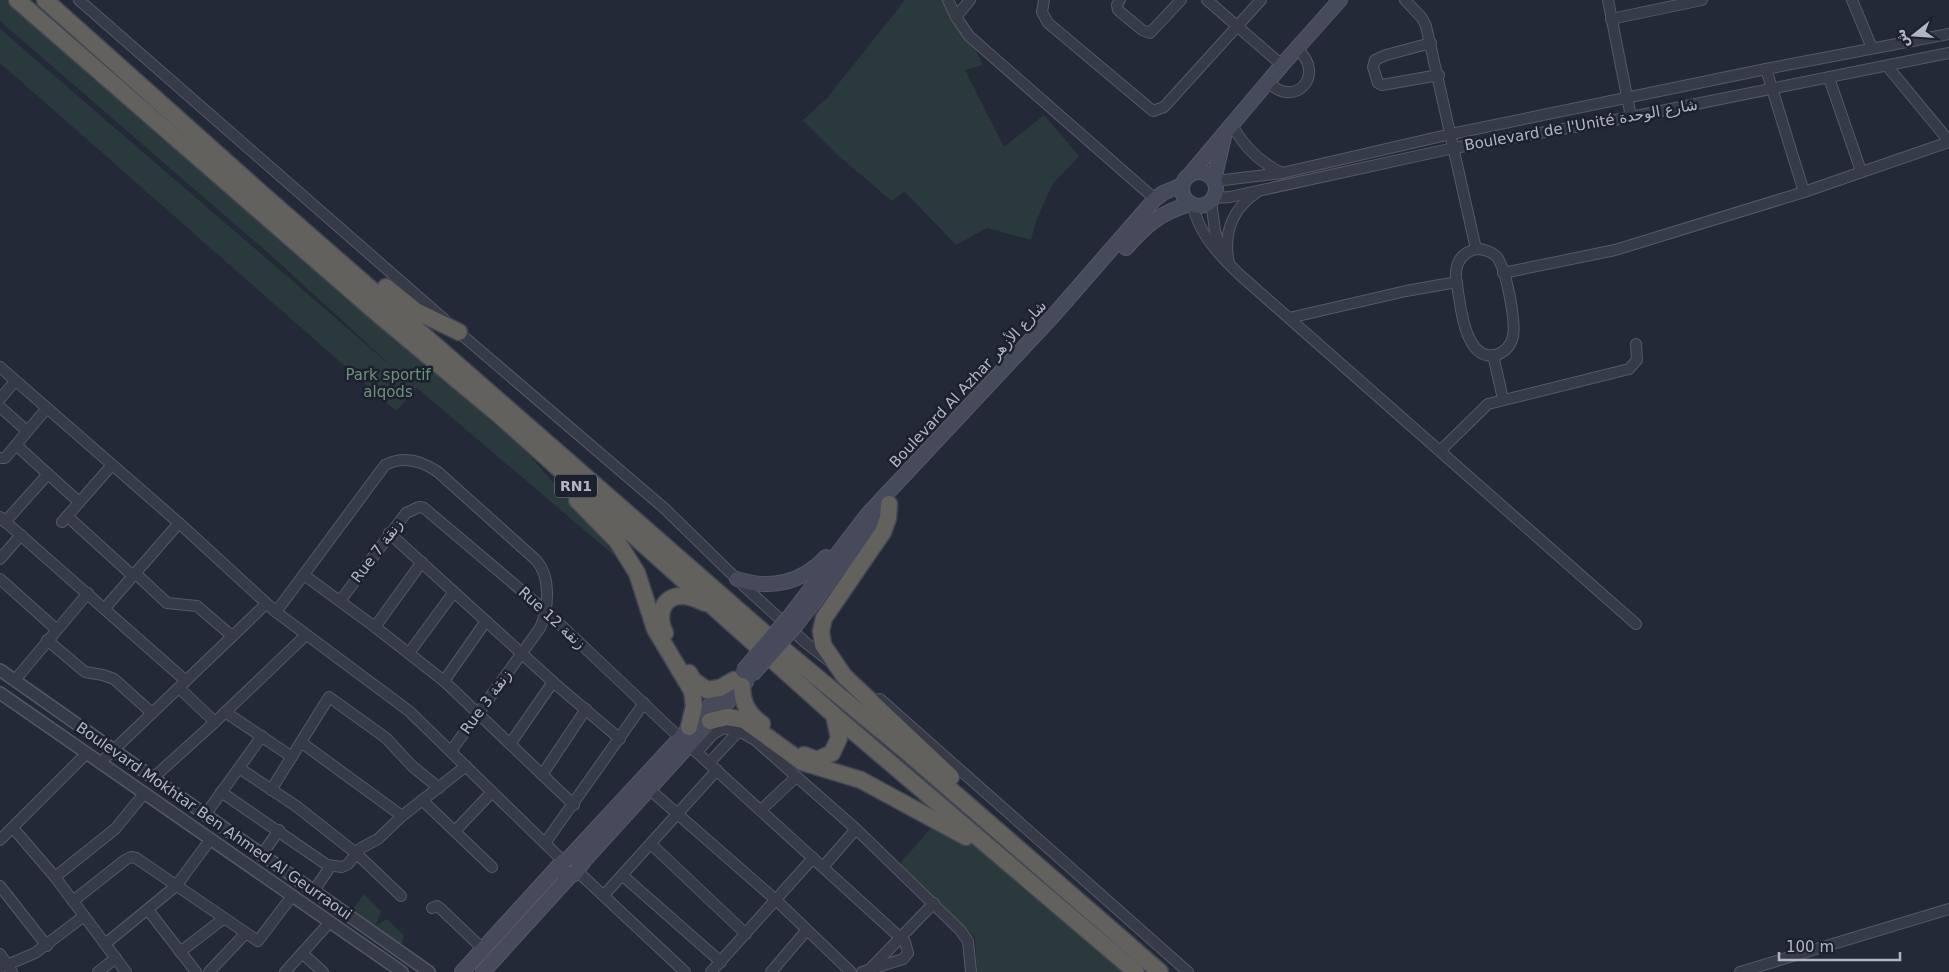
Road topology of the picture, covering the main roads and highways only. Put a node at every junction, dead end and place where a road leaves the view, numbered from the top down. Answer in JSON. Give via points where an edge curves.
{"nodes":[{"id":1,"x":17,"y":0,"type":"edge"},
{"id":2,"x":47,"y":0,"type":"edge"},
{"id":3,"x":1340,"y":0,"type":"edge"},
{"id":4,"x":1229,"y":129,"type":"junction"},
{"id":5,"x":1192,"y":173,"type":"junction"},
{"id":6,"x":1214,"y":180,"type":"junction"},
{"id":7,"x":1182,"y":185,"type":"junction"},
{"id":8,"x":1191,"y":204,"type":"junction"},
{"id":9,"x":299,"y":226,"type":"junction"},
{"id":10,"x":458,"y":332,"type":"road end"},
{"id":11,"x":499,"y":415,"type":"junction"},
{"id":12,"x":899,"y":482,"type":"junction"},
{"id":13,"x":889,"y":504,"type":"junction"},
{"id":14,"x":737,"y":579,"type":"road end"},
{"id":15,"x":716,"y":607,"type":"junction"},
{"id":16,"x":793,"y":621,"type":"junction"},
{"id":17,"x":743,"y":678,"type":"junction"},
{"id":18,"x":834,"y":715,"type":"junction"},
{"id":19,"x":706,"y":718,"type":"junction"},
{"id":20,"x":688,"y":740,"type":"junction"},
{"id":21,"x":1018,"y":850,"type":"junction"},
{"id":22,"x":570,"y":866,"type":"junction"},
{"id":23,"x":1080,"y":924,"type":"junction"},
{"id":24,"x":462,"y":972,"type":"edge"},
{"id":25,"x":483,"y":972,"type":"edge"},
{"id":26,"x":1136,"y":972,"type":"edge"},
{"id":27,"x":1160,"y":972,"type":"edge"}],
"edges":[{"from":1,"to":11,"type":"highway","number":"RN1","via":[[379,315]]},
{"from":2,"to":9,"type":"highway","number":"RN1"},
{"from":3,"to":4,"type":"main road"},
{"from":4,"to":5,"type":"main road"},
{"from":4,"to":6,"type":"main road","via":[[1218,155]]},
{"from":5,"to":6,"type":"main road","via":[[1201,171]]},
{"from":5,"to":7,"type":"main road"},
{"from":6,"to":8,"type":"main road","via":[[1216,187],[1212,200],[1203,206]]},
{"from":7,"to":8,"type":"main road","via":[[1183,196]]},
{"from":7,"to":12,"type":"main road","name":"Boulevard Al Azhar شارع الأزهر","via":[[1155,199],[1053,316]]},
{"from":8,"to":13,"type":"main road","name":"Boulevard Al Azhar شارع الأزهر","via":[[1167,212],[1146,225]]},
{"from":9,"to":10,"type":"highway","via":[[318,229],[408,305]]},
{"from":9,"to":21,"type":"highway","number":"RN1"},
{"from":11,"to":15,"type":"highway","number":"RN1"},
{"from":11,"to":20,"type":"highway","via":[[617,541],[631,562],[655,629],[692,691],[694,706]]},
{"from":12,"to":14,"type":"main road","via":[[874,502],[812,571],[794,580],[775,584]]},
{"from":12,"to":16,"type":"main road","name":"Boulevard Al Azhar شارع الأزهر","via":[[868,515]]},
{"from":13,"to":16,"type":"main road","name":"Boulevard Al Azhar شارع الأزهر"},
{"from":13,"to":21,"type":"highway","via":[[883,532],[824,618],[820,636],[823,645],[851,683],[983,807]]},
{"from":15,"to":17,"type":"highway","via":[[682,595],[664,604],[660,623],[701,688],[714,690]]},
{"from":15,"to":18,"type":"highway","number":"RN1"},
{"from":16,"to":17,"type":"main road","bridge":true},
{"from":17,"to":18,"type":"highway","via":[[744,704],[755,719],[808,758],[825,758],[838,746]]},
{"from":17,"to":19,"type":"main road"},
{"from":18,"to":23,"type":"highway","number":"RN1"},
{"from":19,"to":20,"type":"main road"},
{"from":19,"to":23,"type":"highway","via":[[744,720],[802,762],[878,788],[970,840]]},
{"from":20,"to":22,"type":"main road"},
{"from":20,"to":22,"type":"main road","via":[[649,789]]},
{"from":21,"to":27,"type":"highway","number":"RN1"},
{"from":22,"to":24,"type":"main road"},
{"from":22,"to":25,"type":"main road"},
{"from":23,"to":26,"type":"highway","number":"RN1"}]}
